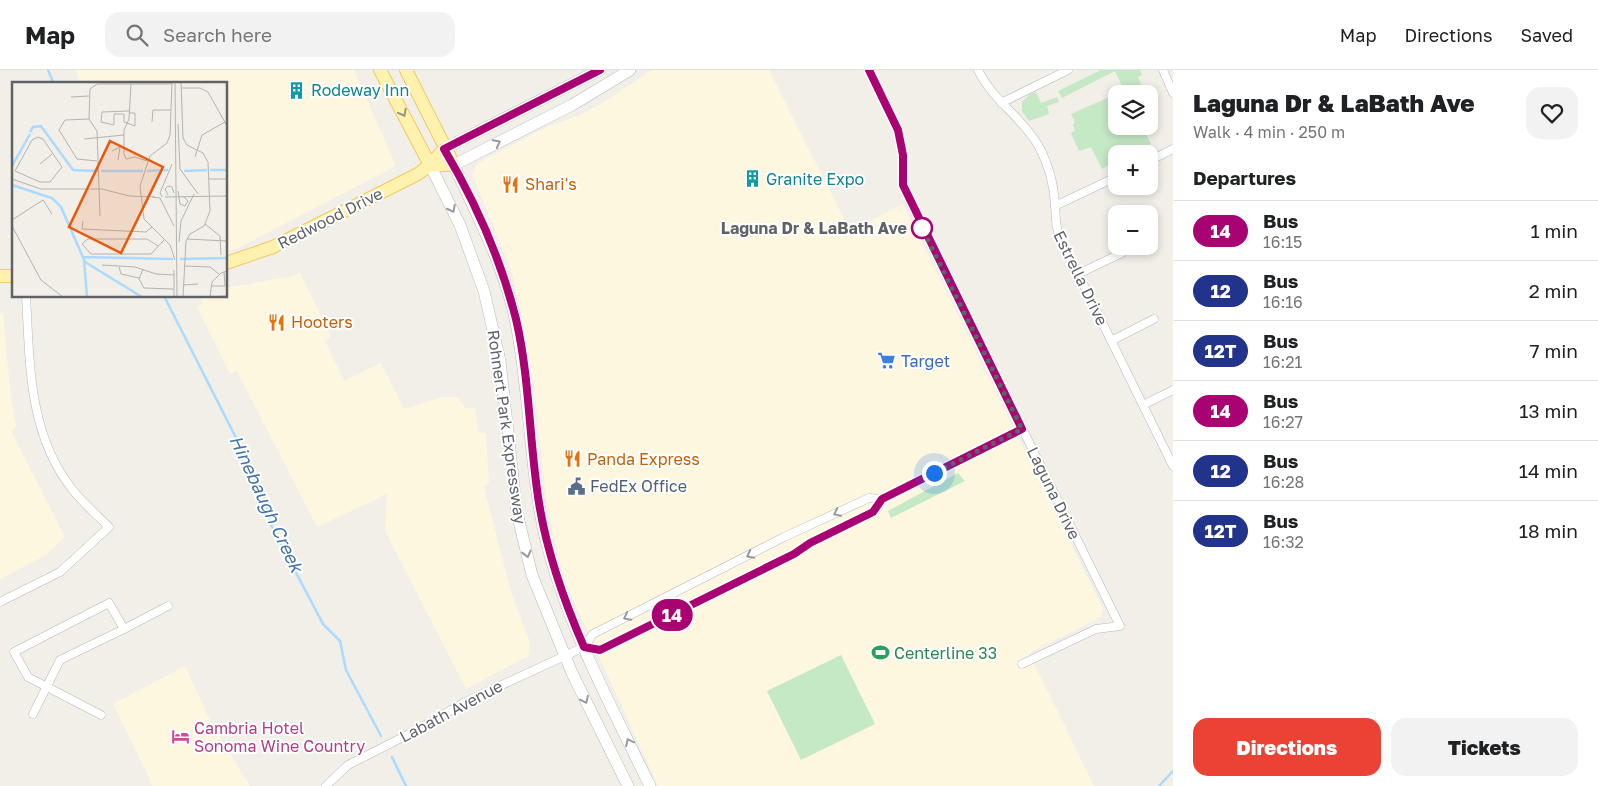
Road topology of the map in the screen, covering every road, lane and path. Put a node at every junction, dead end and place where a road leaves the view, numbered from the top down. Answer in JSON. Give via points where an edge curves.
{"nodes":[{"id":1,"x":380,"y":70,"type":"edge"},
{"id":2,"x":406,"y":70,"type":"edge"},
{"id":3,"x":600,"y":70,"type":"edge"},
{"id":4,"x":630,"y":70,"type":"edge"},
{"id":5,"x":869,"y":70,"type":"edge"},
{"id":6,"x":978,"y":70,"type":"edge"},
{"id":7,"x":1068,"y":70,"type":"edge"},
{"id":8,"x":1163,"y":70,"type":"edge"},
{"id":9,"x":1173,"y":93,"type":"edge"},
{"id":10,"x":1001,"y":103,"type":"junction"},
{"id":11,"x":444,"y":149,"type":"junction"},
{"id":12,"x":1173,"y":149,"type":"edge"},
{"id":13,"x":1158,"y":156,"type":"edge"},
{"id":14,"x":454,"y":165,"type":"junction"},
{"id":15,"x":430,"y":166,"type":"junction"},
{"id":16,"x":1108,"y":181,"type":"edge"},
{"id":17,"x":1055,"y":206,"type":"junction"},
{"id":18,"x":1118,"y":255,"type":"edge"},
{"id":19,"x":228,"y":262,"type":"edge"},
{"id":20,"x":1078,"y":274,"type":"junction"},
{"id":21,"x":26,"y":298,"type":"edge"},
{"id":22,"x":1154,"y":319,"type":"dead end"},
{"id":23,"x":1111,"y":341,"type":"junction"},
{"id":24,"x":1173,"y":390,"type":"edge"},
{"id":25,"x":1142,"y":405,"type":"junction"},
{"id":26,"x":527,"y":407,"type":"junction"},
{"id":27,"x":506,"y":409,"type":"junction"},
{"id":28,"x":1022,"y":429,"type":"junction"},
{"id":29,"x":1173,"y":464,"type":"edge"},
{"id":30,"x":882,"y":499,"type":"junction"},
{"id":31,"x":0,"y":602,"type":"edge"},
{"id":32,"x":168,"y":606,"type":"dead end"},
{"id":33,"x":124,"y":629,"type":"junction"},
{"id":34,"x":584,"y":647,"type":"junction"},
{"id":35,"x":564,"y":656,"type":"junction"},
{"id":36,"x":1022,"y":664,"type":"dead end"},
{"id":37,"x":46,"y":687,"type":"junction"},
{"id":38,"x":34,"y":714,"type":"dead end"},
{"id":39,"x":101,"y":715,"type":"dead end"},
{"id":40,"x":326,"y":786,"type":"edge"},
{"id":41,"x":628,"y":786,"type":"edge"},
{"id":42,"x":650,"y":786,"type":"edge"}],
"edges":[{"from":1,"to":15,"type":"main road","name":"Rohnert Park Expressway","one_way":true},
{"from":2,"to":11,"type":"main road","name":"Rohnert Park Expressway"},
{"from":3,"to":11,"type":"main road","name":"Redwood Drive"},
{"from":14,"to":4,"type":"main road","name":"Redwood Drive","one_way":true,"via":[[572,106]]},
{"from":5,"to":28,"type":"street","name":"Laguna Drive","via":[[898,130],[903,155],[903,185]]},
{"from":6,"to":10,"type":"street","name":"Estrella Drive","via":[[986,86]]},
{"from":7,"to":10,"type":"street"},
{"from":8,"to":9,"type":"street"},
{"from":10,"to":17,"type":"street","name":"Estrella Drive","via":[[1039,147],[1046,162]]},
{"from":11,"to":14,"type":"main road","name":"Rohnert Park Expressway"},
{"from":11,"to":15,"type":"main road","name":"Redwood Drive"},
{"from":12,"to":13,"type":"street"},
{"from":14,"to":15,"type":"main road","name":"Redwood Drive"},
{"from":14,"to":26,"type":"main road","name":"Rohnert Park Expressway","via":[[505,283],[518,329]]},
{"from":15,"to":19,"type":"main road","name":"Redwood Drive","via":[[273,247]]},
{"from":15,"to":27,"type":"main road","name":"Rohnert Park Expressway","one_way":true,"via":[[460,224],[484,291],[500,361]]},
{"from":16,"to":17,"type":"street"},
{"from":17,"to":20,"type":"street","name":"Estrella Drive","via":[[1056,227]]},
{"from":18,"to":20,"type":"street"},
{"from":20,"to":23,"type":"street","name":"Estrella Drive"},
{"from":21,"to":31,"type":"street","via":[[30,382],[48,450],[72,489],[109,527],[60,572]]},
{"from":22,"to":23,"type":"street"},
{"from":23,"to":25,"type":"street","name":"Estrella Drive"},
{"from":24,"to":25,"type":"street"},
{"from":25,"to":29,"type":"street","name":"Estrella Drive"},
{"from":26,"to":27,"type":"main road"},
{"from":26,"to":34,"type":"main road","name":"Rohnert Park Expressway","via":[[545,536]]},
{"from":27,"to":35,"type":"main road","name":"Rohnert Park Expressway","one_way":true,"via":[[512,479],[524,545],[532,575]]},
{"from":28,"to":30,"type":"street","name":"Labath Avenue"},
{"from":28,"to":36,"type":"street","name":"Laguna Drive","via":[[1120,626],[1096,629]]},
{"from":30,"to":34,"type":"street","name":"Labath Avenue","one_way":true,"via":[[869,498],[784,538],[593,634]]},
{"from":30,"to":34,"type":"street","name":"Labath Avenue","via":[[873,512],[794,554],[600,650]]},
{"from":32,"to":33,"type":"street"},
{"from":33,"to":37,"type":"street","via":[[60,660]]},
{"from":33,"to":37,"type":"street","via":[[109,602],[14,652],[28,677]]},
{"from":34,"to":35,"type":"street","name":"Labath Avenue"},
{"from":42,"to":34,"type":"main road","name":"Rohnert Park Expressway","one_way":true},
{"from":35,"to":40,"type":"street","name":"Labath Avenue","via":[[477,696],[348,765]]},
{"from":35,"to":41,"type":"main road","name":"Rohnert Park Expressway","one_way":true},
{"from":37,"to":38,"type":"street"},
{"from":37,"to":39,"type":"street"}]}
